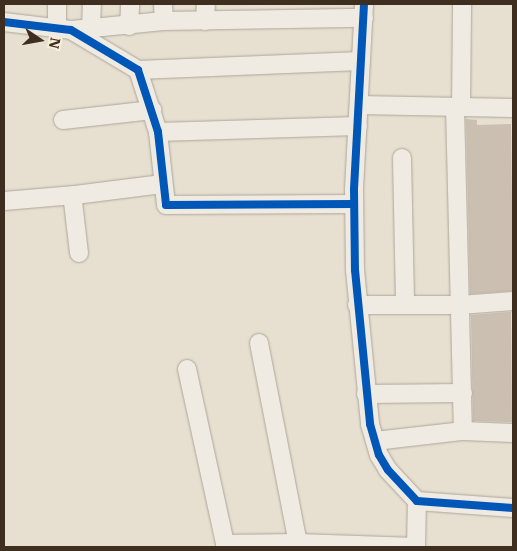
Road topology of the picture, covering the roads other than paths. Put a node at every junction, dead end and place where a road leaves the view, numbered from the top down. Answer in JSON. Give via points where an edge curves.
{"nodes":[{"id":1,"x":57,"y":4,"type":"edge"},
{"id":2,"x":92,"y":4,"type":"edge"},
{"id":3,"x":130,"y":4,"type":"edge"},
{"id":4,"x":163,"y":4,"type":"edge"},
{"id":5,"x":462,"y":4,"type":"edge"},
{"id":6,"x":314,"y":11,"type":"edge"},
{"id":7,"x":364,"y":11,"type":"edge"},
{"id":8,"x":205,"y":12,"type":"edge"},
{"id":9,"x":239,"y":12,"type":"edge"},
{"id":10,"x":278,"y":12,"type":"edge"},
{"id":11,"x":164,"y":21,"type":"junction"},
{"id":12,"x":4,"y":22,"type":"edge"},
{"id":13,"x":129,"y":26,"type":"junction"},
{"id":14,"x":91,"y":29,"type":"junction"},
{"id":15,"x":64,"y":30,"type":"junction"},
{"id":16,"x":362,"y":61,"type":"junction"},
{"id":17,"x":138,"y":70,"type":"junction"},
{"id":18,"x":359,"y":104,"type":"junction"},
{"id":19,"x":458,"y":107,"type":"junction"},
{"id":20,"x":513,"y":108,"type":"edge"},
{"id":21,"x":152,"y":110,"type":"junction"},
{"id":22,"x":63,"y":120,"type":"dead end"},
{"id":23,"x":358,"y":126,"type":"junction"},
{"id":24,"x":158,"y":132,"type":"junction"},
{"id":25,"x":402,"y":158,"type":"dead end"},
{"id":26,"x":162,"y":184,"type":"junction"},
{"id":27,"x":75,"y":194,"type":"junction"},
{"id":28,"x":4,"y":201,"type":"edge"},
{"id":29,"x":354,"y":204,"type":"junction"},
{"id":30,"x":79,"y":253,"type":"dead end"},
{"id":31,"x":513,"y":301,"type":"edge"},
{"id":32,"x":357,"y":305,"type":"junction"},
{"id":33,"x":405,"y":305,"type":"junction"},
{"id":34,"x":460,"y":305,"type":"junction"},
{"id":35,"x":259,"y":343,"type":"dead end"},
{"id":36,"x":187,"y":369,"type":"dead end"},
{"id":37,"x":462,"y":393,"type":"junction"},
{"id":38,"x":366,"y":394,"type":"junction"},
{"id":39,"x":463,"y":431,"type":"junction"},
{"id":40,"x":513,"y":433,"type":"edge"},
{"id":41,"x":375,"y":441,"type":"junction"},
{"id":42,"x":417,"y":501,"type":"junction"},
{"id":43,"x":513,"y":508,"type":"edge"},
{"id":44,"x":298,"y":543,"type":"junction"},
{"id":45,"x":252,"y":546,"type":"edge"},
{"id":46,"x":416,"y":547,"type":"edge"}],
"edges":[{"from":1,"to":15,"type":"street"},
{"from":2,"to":14,"type":"street"},
{"from":3,"to":13,"type":"street"},
{"from":4,"to":11,"type":"street"},
{"from":5,"to":19,"type":"street"},
{"from":6,"to":7,"type":"street"},
{"from":6,"to":10,"type":"street"},
{"from":7,"to":16,"type":"street"},
{"from":8,"to":9,"type":"street"},
{"from":8,"to":11,"type":"street"},
{"from":9,"to":10,"type":"street"},
{"from":11,"to":13,"type":"street"},
{"from":12,"to":15,"type":"street"},
{"from":13,"to":14,"type":"street"},
{"from":14,"to":15,"type":"street"},
{"from":15,"to":17,"type":"street"},
{"from":16,"to":17,"type":"street"},
{"from":16,"to":18,"type":"street"},
{"from":17,"to":21,"type":"street"},
{"from":18,"to":19,"type":"street"},
{"from":18,"to":23,"type":"street"},
{"from":19,"to":20,"type":"street"},
{"from":19,"to":34,"type":"street"},
{"from":21,"to":22,"type":"street"},
{"from":21,"to":24,"type":"street"},
{"from":23,"to":24,"type":"street"},
{"from":23,"to":29,"type":"street"},
{"from":24,"to":26,"type":"street"},
{"from":25,"to":33,"type":"street"},
{"from":26,"to":27,"type":"street"},
{"from":26,"to":29,"type":"street","via":[[166,205]]},
{"from":27,"to":28,"type":"street"},
{"from":27,"to":30,"type":"street","via":[[73,202]]},
{"from":29,"to":32,"type":"street"},
{"from":31,"to":34,"type":"street"},
{"from":32,"to":33,"type":"street"},
{"from":32,"to":38,"type":"street"},
{"from":33,"to":34,"type":"street"},
{"from":34,"to":37,"type":"street"},
{"from":35,"to":44,"type":"street"},
{"from":36,"to":45,"type":"street","via":[[224,544]]},
{"from":37,"to":38,"type":"street"},
{"from":37,"to":39,"type":"street"},
{"from":38,"to":41,"type":"street"},
{"from":39,"to":40,"type":"street"},
{"from":39,"to":41,"type":"street"},
{"from":41,"to":42,"type":"street","via":[[388,470]]},
{"from":42,"to":43,"type":"street"},
{"from":42,"to":46,"type":"street"},
{"from":44,"to":45,"type":"street"},
{"from":44,"to":46,"type":"street"}]}
